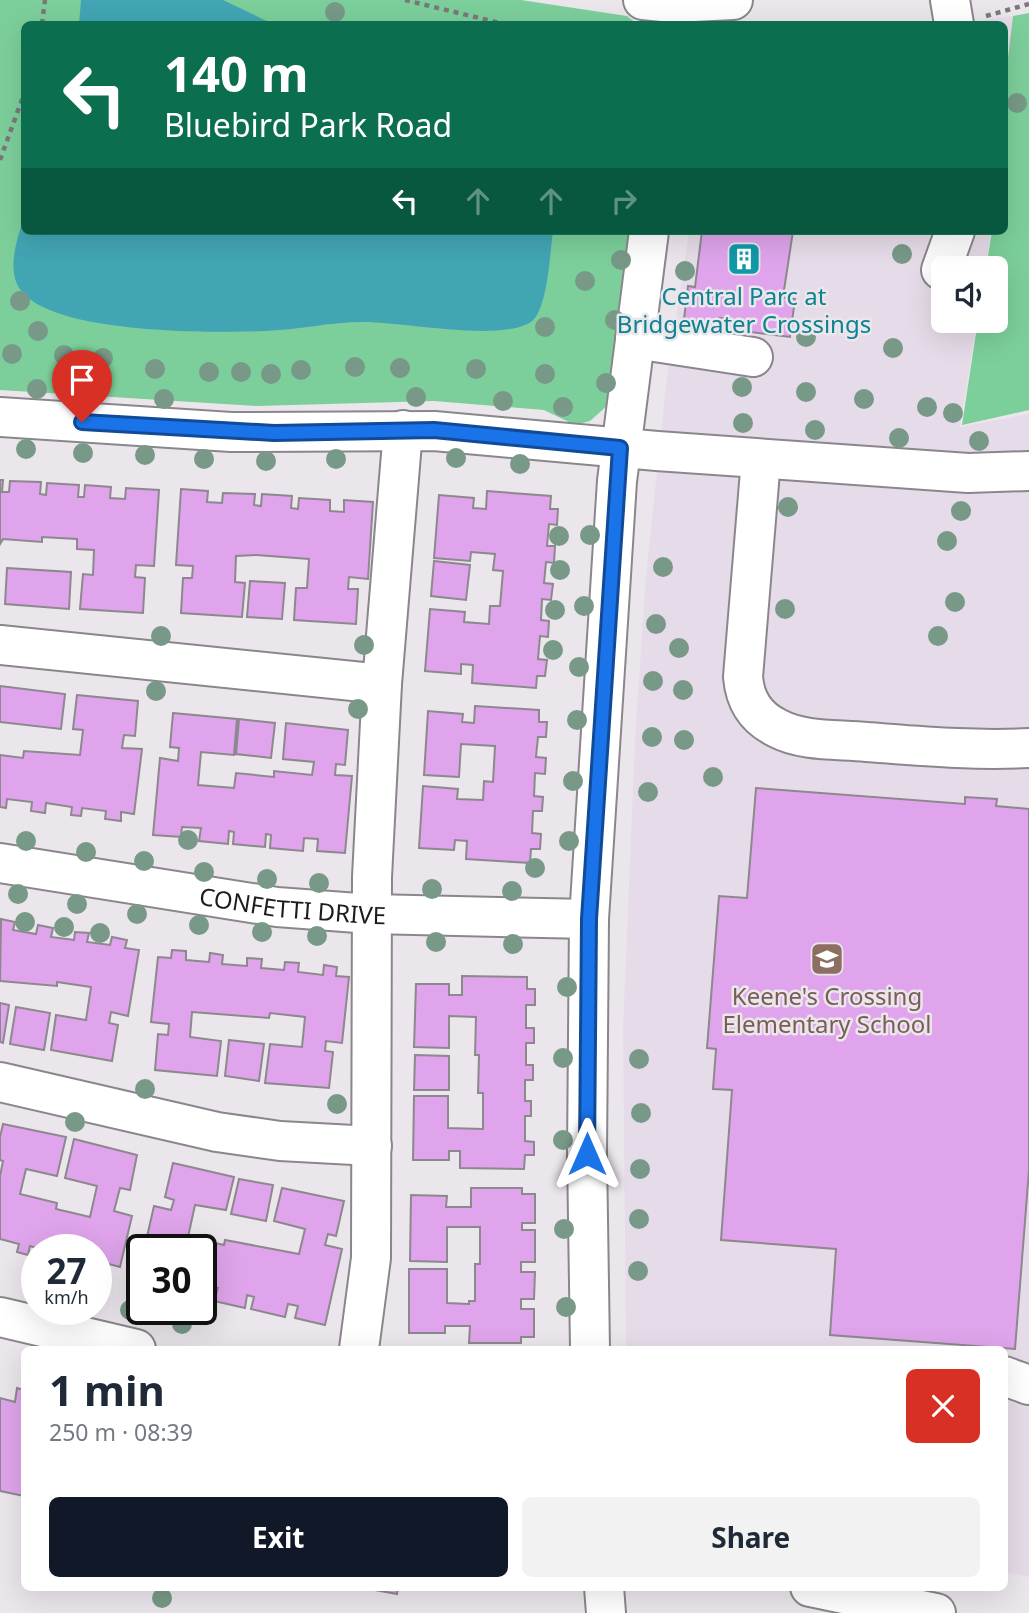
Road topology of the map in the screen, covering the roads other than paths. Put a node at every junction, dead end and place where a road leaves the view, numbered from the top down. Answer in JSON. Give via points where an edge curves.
{"nodes":[{"id":1,"x":733,"y":0,"type":"edge"},
{"id":2,"x":950,"y":0,"type":"edge"},
{"id":3,"x":663,"y":9,"type":"edge"},
{"id":4,"x":954,"y":21,"type":"edge"},
{"id":5,"x":648,"y":235,"type":"edge"},
{"id":6,"x":954,"y":235,"type":"edge"},
{"id":7,"x":946,"y":256,"type":"edge"},
{"id":8,"x":635,"y":340,"type":"junction"},
{"id":9,"x":753,"y":356,"type":"dead end"},
{"id":10,"x":0,"y":417,"type":"edge"},
{"id":11,"x":403,"y":430,"type":"junction"},
{"id":12,"x":620,"y":448,"type":"junction"},
{"id":13,"x":761,"y":458,"type":"junction"},
{"id":14,"x":1029,"y":471,"type":"edge"},
{"id":15,"x":0,"y":645,"type":"edge"},
{"id":16,"x":382,"y":684,"type":"junction"},
{"id":17,"x":1029,"y":748,"type":"edge"},
{"id":18,"x":0,"y":863,"type":"edge"},
{"id":19,"x":371,"y":914,"type":"junction"},
{"id":20,"x":589,"y":919,"type":"junction"},
{"id":21,"x":0,"y":1082,"type":"edge"},
{"id":22,"x":372,"y":1146,"type":"junction"},
{"id":23,"x":0,"y":1317,"type":"edge"},
{"id":24,"x":123,"y":1346,"type":"edge"},
{"id":25,"x":359,"y":1346,"type":"edge"},
{"id":26,"x":590,"y":1346,"type":"edge"},
{"id":27,"x":1029,"y":1359,"type":"edge"},
{"id":28,"x":1008,"y":1362,"type":"edge"},
{"id":29,"x":1008,"y":1377,"type":"edge"},
{"id":30,"x":1029,"y":1385,"type":"edge"},
{"id":31,"x":604,"y":1591,"type":"edge"},
{"id":32,"x":821,"y":1591,"type":"edge"},
{"id":33,"x":864,"y":1606,"type":"edge"},
{"id":34,"x":606,"y":1613,"type":"edge"},
{"id":35,"x":936,"y":1613,"type":"edge"}],
"edges":[{"from":1,"to":3,"type":"street"},
{"from":2,"to":4,"type":"street"},
{"from":5,"to":8,"type":"street"},
{"from":6,"to":7,"type":"street"},
{"from":8,"to":9,"type":"street"},
{"from":8,"to":12,"type":"street"},
{"from":10,"to":11,"type":"street","via":[[252,433]]},
{"from":11,"to":12,"type":"street"},
{"from":11,"to":16,"type":"street"},
{"from":12,"to":13,"type":"street"},
{"from":12,"to":20,"type":"street"},
{"from":13,"to":14,"type":"street","via":[[968,473]]},
{"from":13,"to":17,"type":"street","via":[[744,692],[762,719],[791,734],[936,747]]},
{"from":15,"to":16,"type":"street"},
{"from":16,"to":19,"type":"street"},
{"from":18,"to":19,"type":"street","name":"CONFETTI DRIVE","via":[[214,899]]},
{"from":19,"to":20,"type":"street","name":"CONFETTI DRIVE"},
{"from":19,"to":22,"type":"street"},
{"from":20,"to":26,"type":"street"},
{"from":21,"to":22,"type":"street","via":[[217,1132]]},
{"from":22,"to":25,"type":"street","via":[[371,1258]]},
{"from":23,"to":24,"type":"street"},
{"from":27,"to":28,"type":"street"},
{"from":29,"to":30,"type":"street"},
{"from":31,"to":34,"type":"street"},
{"from":32,"to":33,"type":"street"},
{"from":33,"to":35,"type":"street"}]}
